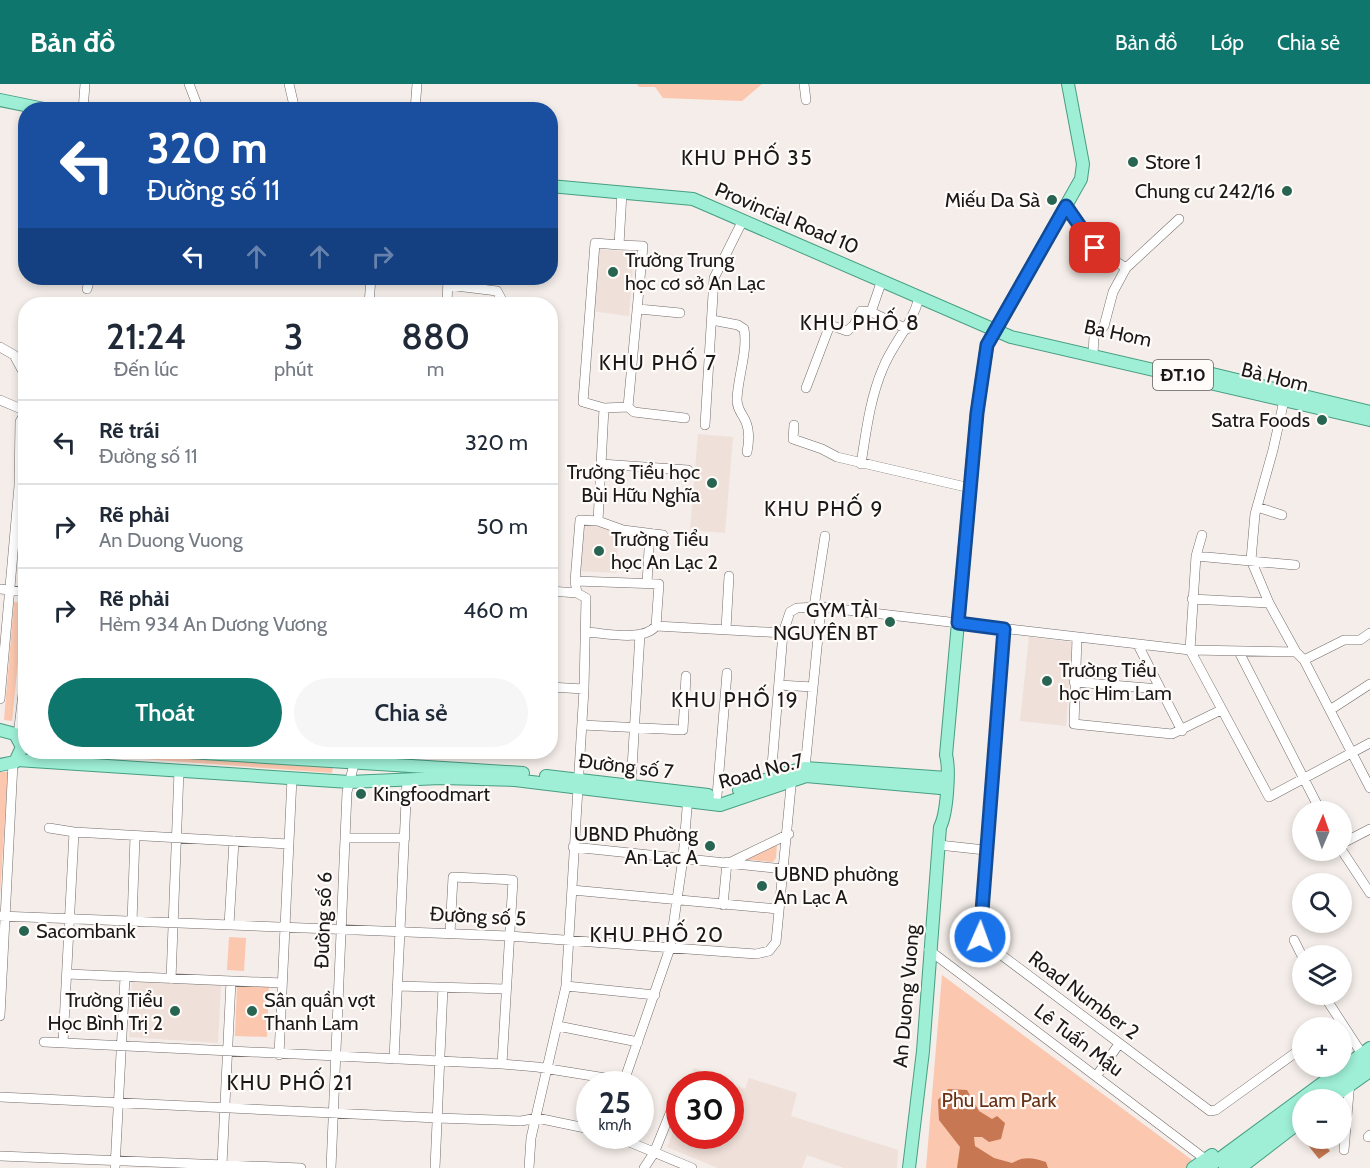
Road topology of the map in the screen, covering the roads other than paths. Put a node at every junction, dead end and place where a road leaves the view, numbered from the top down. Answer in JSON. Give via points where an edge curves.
{"nodes":[{"id":1,"x":85,"y":84,"type":"edge"},
{"id":2,"x":189,"y":84,"type":"edge"},
{"id":3,"x":289,"y":84,"type":"edge"},
{"id":4,"x":417,"y":84,"type":"edge"},
{"id":5,"x":804,"y":84,"type":"edge"},
{"id":6,"x":1068,"y":84,"type":"edge"},
{"id":7,"x":0,"y":100,"type":"edge"},
{"id":8,"x":806,"y":100,"type":"dead end"},
{"id":9,"x":84,"y":102,"type":"edge"},
{"id":10,"x":196,"y":102,"type":"edge"},
{"id":11,"x":293,"y":102,"type":"edge"},
{"id":12,"x":416,"y":102,"type":"edge"},
{"id":13,"x":18,"y":104,"type":"edge"},
{"id":14,"x":558,"y":187,"type":"edge"},
{"id":15,"x":622,"y":192,"type":"junction"},
{"id":16,"x":1066,"y":206,"type":"junction"},
{"id":17,"x":1179,"y":219,"type":"dead end"},
{"id":18,"x":743,"y":220,"type":"junction"},
{"id":19,"x":619,"y":244,"type":"junction"},
{"id":20,"x":1126,"y":268,"type":"junction"},
{"id":21,"x":882,"y":280,"type":"junction"},
{"id":22,"x":88,"y":285,"type":"edge"},
{"id":23,"x":468,"y":285,"type":"edge"},
{"id":24,"x":87,"y":289,"type":"dead end"},
{"id":25,"x":501,"y":297,"type":"edge"},
{"id":26,"x":919,"y":298,"type":"junction"},
{"id":27,"x":639,"y":309,"type":"junction"},
{"id":28,"x":871,"y":312,"type":"junction"},
{"id":29,"x":680,"y":313,"type":"dead end"},
{"id":30,"x":712,"y":320,"type":"junction"},
{"id":31,"x":907,"y":329,"type":"junction"},
{"id":32,"x":997,"y":330,"type":"junction"},
{"id":33,"x":0,"y":347,"type":"edge"},
{"id":34,"x":1093,"y":351,"type":"junction"},
{"id":35,"x":18,"y":362,"type":"edge"},
{"id":36,"x":806,"y":387,"type":"dead end"},
{"id":37,"x":1285,"y":395,"type":"junction"},
{"id":38,"x":0,"y":400,"type":"edge"},
{"id":39,"x":628,"y":407,"type":"junction"},
{"id":40,"x":18,"y":408,"type":"edge"},
{"id":41,"x":604,"y":408,"type":"junction"},
{"id":42,"x":1370,"y":411,"type":"edge"},
{"id":43,"x":685,"y":418,"type":"dead end"},
{"id":44,"x":1370,"y":420,"type":"edge"},
{"id":45,"x":705,"y":425,"type":"dead end"},
{"id":46,"x":794,"y":425,"type":"dead end"},
{"id":47,"x":747,"y":452,"type":"dead end"},
{"id":48,"x":601,"y":464,"type":"junction"},
{"id":49,"x":861,"y":464,"type":"junction"},
{"id":50,"x":688,"y":470,"type":"dead end"},
{"id":51,"x":970,"y":488,"type":"junction"},
{"id":52,"x":18,"y":493,"type":"edge"},
{"id":53,"x":1257,"y":507,"type":"junction"},
{"id":54,"x":1282,"y":515,"type":"dead end"},
{"id":55,"x":598,"y":521,"type":"junction"},
{"id":56,"x":650,"y":533,"type":"junction"},
{"id":57,"x":663,"y":535,"type":"dead end"},
{"id":58,"x":1203,"y":535,"type":"dead end"},
{"id":59,"x":825,"y":536,"type":"dead end"},
{"id":60,"x":1196,"y":556,"type":"junction"},
{"id":61,"x":1251,"y":560,"type":"junction"},
{"id":62,"x":1295,"y":565,"type":"dead end"},
{"id":63,"x":729,"y":576,"type":"dead end"},
{"id":64,"x":575,"y":581,"type":"junction"},
{"id":65,"x":646,"y":584,"type":"junction"},
{"id":66,"x":5,"y":590,"type":"edge"},
{"id":67,"x":558,"y":592,"type":"edge"},
{"id":68,"x":577,"y":593,"type":"junction"},
{"id":69,"x":1192,"y":599,"type":"junction"},
{"id":70,"x":1269,"y":603,"type":"junction"},
{"id":71,"x":817,"y":607,"type":"junction"},
{"id":72,"x":958,"y":623,"type":"junction"},
{"id":73,"x":656,"y":626,"type":"junction"},
{"id":74,"x":726,"y":629,"type":"junction"},
{"id":75,"x":1004,"y":629,"type":"junction"},
{"id":76,"x":586,"y":632,"type":"junction"},
{"id":77,"x":783,"y":633,"type":"junction"},
{"id":78,"x":1370,"y":633,"type":"edge"},
{"id":79,"x":640,"y":634,"type":"junction"},
{"id":80,"x":1077,"y":638,"type":"junction"},
{"id":81,"x":1138,"y":645,"type":"junction"},
{"id":82,"x":1190,"y":650,"type":"junction"},
{"id":83,"x":1239,"y":652,"type":"junction"},
{"id":84,"x":1296,"y":652,"type":"junction"},
{"id":85,"x":1304,"y":660,"type":"junction"},
{"id":86,"x":727,"y":673,"type":"dead end"},
{"id":87,"x":686,"y":676,"type":"dead end"},
{"id":88,"x":1074,"y":682,"type":"junction"},
{"id":89,"x":1370,"y":684,"type":"edge"},
{"id":90,"x":779,"y":685,"type":"junction"},
{"id":91,"x":558,"y":687,"type":"edge"},
{"id":92,"x":813,"y":687,"type":"junction"},
{"id":93,"x":584,"y":689,"type":"junction"},
{"id":94,"x":1160,"y":690,"type":"junction"},
{"id":95,"x":0,"y":699,"type":"edge"},
{"id":96,"x":1221,"y":710,"type":"junction"},
{"id":97,"x":1330,"y":710,"type":"junction"},
{"id":98,"x":582,"y":724,"type":"junction"},
{"id":99,"x":634,"y":728,"type":"junction"},
{"id":100,"x":0,"y":730,"type":"edge"},
{"id":101,"x":1182,"y":731,"type":"junction"},
{"id":102,"x":18,"y":736,"type":"edge"},
{"id":103,"x":1370,"y":743,"type":"edge"},
{"id":104,"x":1353,"y":754,"type":"junction"},
{"id":105,"x":355,"y":759,"type":"edge"},
{"id":106,"x":374,"y":759,"type":"edge"},
{"id":107,"x":10,"y":763,"type":"edge"},
{"id":108,"x":805,"y":768,"type":"junction"},
{"id":109,"x":179,"y":771,"type":"junction"},
{"id":110,"x":792,"y":776,"type":"junction"},
{"id":111,"x":292,"y":778,"type":"junction"},
{"id":112,"x":771,"y":778,"type":"junction"},
{"id":113,"x":1304,"y":778,"type":"junction"},
{"id":114,"x":407,"y":780,"type":"junction"},
{"id":115,"x":349,"y":782,"type":"junction"},
{"id":116,"x":579,"y":783,"type":"junction"},
{"id":117,"x":943,"y":783,"type":"junction"},
{"id":118,"x":631,"y":785,"type":"junction"},
{"id":119,"x":1370,"y":788,"type":"edge"},
{"id":120,"x":717,"y":796,"type":"junction"},
{"id":121,"x":688,"y":798,"type":"junction"},
{"id":122,"x":1316,"y":801,"type":"edge"},
{"id":123,"x":49,"y":828,"type":"dead end"},
{"id":124,"x":1370,"y":829,"type":"edge"},
{"id":125,"x":74,"y":832,"type":"junction"},
{"id":126,"x":789,"y":834,"type":"junction"},
{"id":127,"x":135,"y":836,"type":"junction"},
{"id":128,"x":175,"y":838,"type":"junction"},
{"id":129,"x":345,"y":838,"type":"junction"},
{"id":130,"x":405,"y":838,"type":"junction"},
{"id":131,"x":1352,"y":840,"type":"edge"},
{"id":132,"x":234,"y":841,"type":"junction"},
{"id":133,"x":288,"y":844,"type":"junction"},
{"id":134,"x":939,"y":845,"type":"junction"},
{"id":135,"x":573,"y":847,"type":"junction"},
{"id":136,"x":985,"y":850,"type":"junction"},
{"id":137,"x":683,"y":858,"type":"junction"},
{"id":138,"x":1350,"y":861,"type":"edge"},
{"id":139,"x":729,"y":862,"type":"junction"},
{"id":140,"x":783,"y":868,"type":"junction"},
{"id":141,"x":572,"y":890,"type":"junction"},
{"id":142,"x":1370,"y":893,"type":"edge"},
{"id":143,"x":677,"y":900,"type":"junction"},
{"id":144,"x":723,"y":905,"type":"junction"},
{"id":145,"x":778,"y":909,"type":"junction"},
{"id":146,"x":2,"y":916,"type":"edge"},
{"id":147,"x":69,"y":919,"type":"junction"},
{"id":148,"x":132,"y":922,"type":"junction"},
{"id":149,"x":172,"y":923,"type":"junction"},
{"id":150,"x":229,"y":925,"type":"junction"},
{"id":151,"x":285,"y":927,"type":"junction"},
{"id":152,"x":340,"y":928,"type":"junction"},
{"id":153,"x":399,"y":930,"type":"junction"},
{"id":154,"x":450,"y":933,"type":"junction"},
{"id":155,"x":509,"y":936,"type":"junction"},
{"id":156,"x":568,"y":940,"type":"junction"},
{"id":157,"x":1294,"y":940,"type":"dead end"},
{"id":158,"x":1296,"y":945,"type":"edge"},
{"id":159,"x":670,"y":948,"type":"junction"},
{"id":160,"x":929,"y":950,"type":"junction"},
{"id":161,"x":67,"y":974,"type":"junction"},
{"id":162,"x":125,"y":977,"type":"junction"},
{"id":163,"x":171,"y":979,"type":"junction"},
{"id":164,"x":231,"y":981,"type":"junction"},
{"id":165,"x":282,"y":983,"type":"junction"},
{"id":166,"x":397,"y":986,"type":"junction"},
{"id":167,"x":566,"y":986,"type":"junction"},
{"id":168,"x":443,"y":987,"type":"junction"},
{"id":169,"x":506,"y":989,"type":"junction"},
{"id":170,"x":655,"y":995,"type":"junction"},
{"id":171,"x":0,"y":1017,"type":"edge"},
{"id":172,"x":558,"y":1026,"type":"junction"},
{"id":173,"x":1352,"y":1036,"type":"edge"},
{"id":174,"x":1370,"y":1040,"type":"edge"},
{"id":175,"x":44,"y":1042,"type":"dead end"},
{"id":176,"x":638,"y":1042,"type":"junction"},
{"id":177,"x":63,"y":1043,"type":"junction"},
{"id":178,"x":1119,"y":1044,"type":"junction"},
{"id":179,"x":121,"y":1047,"type":"junction"},
{"id":180,"x":226,"y":1051,"type":"junction"},
{"id":181,"x":1365,"y":1053,"type":"edge"},
{"id":182,"x":279,"y":1055,"type":"junction"},
{"id":183,"x":1292,"y":1055,"type":"edge"},
{"id":184,"x":336,"y":1057,"type":"junction"},
{"id":185,"x":394,"y":1059,"type":"junction"},
{"id":186,"x":439,"y":1061,"type":"junction"},
{"id":187,"x":502,"y":1064,"type":"junction"},
{"id":188,"x":547,"y":1068,"type":"junction"},
{"id":189,"x":628,"y":1071,"type":"edge"},
{"id":190,"x":1370,"y":1071,"type":"edge"},
{"id":191,"x":576,"y":1074,"type":"edge"},
{"id":192,"x":1097,"y":1075,"type":"junction"},
{"id":193,"x":1320,"y":1077,"type":"edge"},
{"id":194,"x":1350,"y":1080,"type":"junction"},
{"id":195,"x":1335,"y":1089,"type":"edge"},
{"id":196,"x":1341,"y":1089,"type":"edge"},
{"id":197,"x":0,"y":1097,"type":"edge"},
{"id":198,"x":119,"y":1103,"type":"junction"},
{"id":199,"x":225,"y":1108,"type":"junction"},
{"id":200,"x":333,"y":1112,"type":"junction"},
{"id":201,"x":437,"y":1118,"type":"junction"},
{"id":202,"x":537,"y":1118,"type":"junction"},
{"id":203,"x":1292,"y":1118,"type":"edge"},
{"id":204,"x":666,"y":1123,"type":"edge"},
{"id":205,"x":576,"y":1126,"type":"edge"},
{"id":206,"x":1292,"y":1128,"type":"edge"},
{"id":207,"x":645,"y":1149,"type":"edge"},
{"id":208,"x":1344,"y":1150,"type":"dead end"},
{"id":209,"x":654,"y":1153,"type":"junction"},
{"id":210,"x":0,"y":1156,"type":"edge"},
{"id":211,"x":68,"y":1163,"type":"edge"},
{"id":212,"x":115,"y":1164,"type":"edge"},
{"id":213,"x":1208,"y":1164,"type":"edge"},
{"id":214,"x":167,"y":1165,"type":"edge"},
{"id":215,"x":222,"y":1165,"type":"junction"},
{"id":216,"x":275,"y":1168,"type":"edge"},
{"id":217,"x":301,"y":1168,"type":"edge"},
{"id":218,"x":331,"y":1168,"type":"edge"},
{"id":219,"x":435,"y":1168,"type":"edge"},
{"id":220,"x":529,"y":1168,"type":"edge"},
{"id":221,"x":644,"y":1168,"type":"edge"},
{"id":222,"x":693,"y":1168,"type":"edge"},
{"id":223,"x":909,"y":1168,"type":"edge"},
{"id":224,"x":1193,"y":1168,"type":"edge"},
{"id":225,"x":1225,"y":1168,"type":"edge"},
{"id":226,"x":1240,"y":1168,"type":"edge"}],
"edges":[{"from":1,"to":9,"type":"street"},
{"from":2,"to":10,"type":"street"},
{"from":3,"to":11,"type":"street"},
{"from":4,"to":12,"type":"street"},
{"from":5,"to":8,"type":"street"},
{"from":6,"to":16,"type":"main road","name":"An Duong Vuong","via":[[1083,164],[1081,179]]},
{"from":7,"to":13,"type":"main road"},
{"from":14,"to":15,"type":"main road","name":"Provincial Road 10","number":"ĐT.10"},
{"from":15,"to":18,"type":"main road","name":"Provincial Road 10","number":"ĐT.10","via":[[693,199]]},
{"from":15,"to":19,"type":"street"},
{"from":16,"to":20,"type":"street","via":[[1095,248]]},
{"from":16,"to":32,"type":"main road","name":"An Duong Vuong"},
{"from":17,"to":20,"type":"street"},
{"from":18,"to":21,"type":"main road","name":"Provincial Road 10","number":"ĐT.10"},
{"from":18,"to":30,"type":"street","via":[[714,278]]},
{"from":19,"to":27,"type":"street","via":[[643,246]]},
{"from":19,"to":41,"type":"street","via":[[595,243],[590,291],[583,402]]},
{"from":20,"to":34,"type":"street","via":[[1113,292],[1104,326],[1094,336]]},
{"from":21,"to":26,"type":"main road","name":"Provincial Road 10","number":"ĐT.10"},
{"from":21,"to":28,"type":"street"},
{"from":22,"to":24,"type":"street"},
{"from":23,"to":25,"type":"street","via":[[497,291]]},
{"from":26,"to":31,"type":"street"},
{"from":26,"to":32,"type":"main road","name":"Provincial Road 10","number":"ĐT.10"},
{"from":27,"to":29,"type":"street"},
{"from":27,"to":39,"type":"street"},
{"from":28,"to":31,"type":"street"},
{"from":28,"to":36,"type":"street","via":[[861,311],[847,331],[830,325]]},
{"from":30,"to":45,"type":"street"},
{"from":30,"to":47,"type":"street","via":[[744,329],[737,401],[750,440]]},
{"from":31,"to":49,"type":"street","via":[[883,368],[869,413]]},
{"from":32,"to":34,"type":"main road","name":"Ba Hom","number":"ĐT.10","via":[[1013,329]]},
{"from":32,"to":51,"type":"main road","name":"An Duong Vuong","via":[[987,345]]},
{"from":33,"to":35,"type":"street"},
{"from":34,"to":37,"type":"main road","name":"Ba Hom","number":"ĐT.10"},
{"from":37,"to":42,"type":"main road","name":"Ba Hom","number":"ĐT.10"},
{"from":37,"to":44,"type":"main road","name":"Bà Hom","number":"ĐT.10"},
{"from":37,"to":53,"type":"street"},
{"from":38,"to":40,"type":"street"},
{"from":39,"to":41,"type":"street"},
{"from":39,"to":43,"type":"street","via":[[634,412]]},
{"from":41,"to":48,"type":"street"},
{"from":46,"to":49,"type":"street","via":[[794,439]]},
{"from":48,"to":50,"type":"street"},
{"from":48,"to":55,"type":"street"},
{"from":49,"to":51,"type":"street"},
{"from":51,"to":72,"type":"main road","name":"An Duong Vuong"},
{"from":52,"to":66,"type":"street"},
{"from":53,"to":54,"type":"street"},
{"from":53,"to":61,"type":"street"},
{"from":55,"to":56,"type":"street","via":[[623,530]]},
{"from":55,"to":64,"type":"street","via":[[580,520]]},
{"from":56,"to":57,"type":"street"},
{"from":56,"to":65,"type":"street"},
{"from":58,"to":60,"type":"street"},
{"from":59,"to":71,"type":"street"},
{"from":60,"to":61,"type":"street"},
{"from":60,"to":69,"type":"street"},
{"from":61,"to":62,"type":"street"},
{"from":61,"to":70,"type":"street"},
{"from":63,"to":74,"type":"street"},
{"from":64,"to":65,"type":"street"},
{"from":64,"to":68,"type":"street"},
{"from":65,"to":73,"type":"street","via":[[659,584]]},
{"from":66,"to":95,"type":"street"},
{"from":67,"to":68,"type":"street"},
{"from":68,"to":76,"type":"street","via":[[586,598]]},
{"from":69,"to":70,"type":"street"},
{"from":69,"to":82,"type":"street"},
{"from":70,"to":84,"type":"street"},
{"from":71,"to":72,"type":"street"},
{"from":71,"to":77,"type":"street","via":[[790,612]]},
{"from":71,"to":92,"type":"street"},
{"from":72,"to":75,"type":"street"},
{"from":72,"to":117,"type":"main road","name":"An Duong Vuong"},
{"from":73,"to":74,"type":"street"},
{"from":73,"to":79,"type":"street"},
{"from":74,"to":77,"type":"street"},
{"from":75,"to":80,"type":"street"},
{"from":75,"to":136,"type":"street","name":"Road Number 2"},
{"from":76,"to":79,"type":"street"},
{"from":76,"to":93,"type":"street"},
{"from":77,"to":90,"type":"street"},
{"from":78,"to":85,"type":"street","via":[[1360,640],[1344,639]]},
{"from":79,"to":99,"type":"street"},
{"from":80,"to":81,"type":"street"},
{"from":80,"to":88,"type":"street"},
{"from":81,"to":82,"type":"street"},
{"from":81,"to":94,"type":"street"},
{"from":82,"to":83,"type":"street"},
{"from":82,"to":96,"type":"street"},
{"from":83,"to":84,"type":"street"},
{"from":83,"to":113,"type":"street"},
{"from":84,"to":85,"type":"street"},
{"from":85,"to":97,"type":"street"},
{"from":86,"to":120,"type":"street"},
{"from":87,"to":99,"type":"street","via":[[683,730]]},
{"from":88,"to":94,"type":"street"},
{"from":88,"to":101,"type":"street","via":[[1074,724],[1172,734]]},
{"from":89,"to":97,"type":"street"},
{"from":90,"to":92,"type":"street"},
{"from":90,"to":112,"type":"street"},
{"from":91,"to":93,"type":"street"},
{"from":92,"to":108,"type":"street"},
{"from":93,"to":98,"type":"street"},
{"from":94,"to":101,"type":"street"},
{"from":96,"to":101,"type":"street"},
{"from":96,"to":113,"type":"street","via":[[1269,797]]},
{"from":97,"to":104,"type":"street"},
{"from":98,"to":99,"type":"street"},
{"from":98,"to":116,"type":"street"},
{"from":99,"to":118,"type":"street"},
{"from":100,"to":102,"type":"main road"},
{"from":103,"to":104,"type":"street"},
{"from":104,"to":113,"type":"street"},
{"from":104,"to":119,"type":"street"},
{"from":105,"to":115,"type":"street"},
{"from":106,"to":116,"type":"main road","name":"Đường số 7"},
{"from":107,"to":109,"type":"main road"},
{"from":107,"to":146,"type":"street"},
{"from":108,"to":110,"type":"main road","name":"Đường số 7"},
{"from":108,"to":117,"type":"main road","name":"Đường số 7"},
{"from":109,"to":111,"type":"main road"},
{"from":109,"to":128,"type":"street"},
{"from":110,"to":112,"type":"main road","name":"Đường số 7"},
{"from":110,"to":117,"type":"main road","name":"Road No.7"},
{"from":110,"to":121,"type":"main road","name":"Road No.7","via":[[720,805]]},
{"from":110,"to":126,"type":"street","name":"Đường số 5"},
{"from":111,"to":115,"type":"main road"},
{"from":111,"to":133,"type":"street"},
{"from":112,"to":120,"type":"main road","name":"Đường số 7"},
{"from":113,"to":122,"type":"street"},
{"from":114,"to":115,"type":"main road"},
{"from":114,"to":116,"type":"main road","name":"Road No.7"},
{"from":114,"to":130,"type":"street"},
{"from":115,"to":129,"type":"street","name":"Đường số 6"},
{"from":116,"to":118,"type":"main road","name":"Đường số 7"},
{"from":116,"to":121,"type":"main road","name":"Road No.7"},
{"from":116,"to":135,"type":"street"},
{"from":117,"to":134,"type":"main road","name":"An Duong Vuong","via":[[937,819]]},
{"from":118,"to":121,"type":"main road","name":"Đường số 7"},
{"from":120,"to":121,"type":"main road","name":"Đường số 7"},
{"from":121,"to":137,"type":"street"},
{"from":123,"to":125,"type":"street"},
{"from":124,"to":131,"type":"street"},
{"from":125,"to":127,"type":"street"},
{"from":125,"to":147,"type":"street"},
{"from":126,"to":139,"type":"street"},
{"from":126,"to":140,"type":"street","name":"Đường số 5"},
{"from":127,"to":128,"type":"street"},
{"from":127,"to":148,"type":"street"},
{"from":128,"to":132,"type":"street"},
{"from":128,"to":149,"type":"street"},
{"from":129,"to":130,"type":"street"},
{"from":129,"to":152,"type":"street","name":"Đường số 6"},
{"from":130,"to":153,"type":"street"},
{"from":132,"to":133,"type":"street"},
{"from":132,"to":150,"type":"street"},
{"from":133,"to":151,"type":"street"},
{"from":134,"to":136,"type":"street"},
{"from":134,"to":160,"type":"main road","name":"An Duong Vuong"},
{"from":135,"to":137,"type":"street"},
{"from":135,"to":141,"type":"street"},
{"from":136,"to":178,"type":"street","name":"Road Number 2","via":[[980,930],[984,942]]},
{"from":137,"to":139,"type":"street"},
{"from":137,"to":143,"type":"street"},
{"from":138,"to":142,"type":"street"},
{"from":139,"to":140,"type":"street"},
{"from":139,"to":144,"type":"street"},
{"from":140,"to":145,"type":"street","name":"Đường số 5"},
{"from":141,"to":143,"type":"street"},
{"from":141,"to":156,"type":"street"},
{"from":143,"to":144,"type":"street"},
{"from":143,"to":159,"type":"street"},
{"from":144,"to":145,"type":"street"},
{"from":145,"to":159,"type":"street","name":"Đường số 5","via":[[776,942],[769,951],[744,954]]},
{"from":146,"to":147,"type":"street","name":"Đường số 5"},
{"from":146,"to":171,"type":"street"},
{"from":147,"to":148,"type":"street","name":"Đường số 5"},
{"from":147,"to":161,"type":"street"},
{"from":148,"to":149,"type":"street","name":"Đường số 5"},
{"from":149,"to":150,"type":"street","name":"Đường số 5"},
{"from":149,"to":163,"type":"street"},
{"from":150,"to":151,"type":"street","name":"Đường số 5"},
{"from":151,"to":152,"type":"street","name":"Đường số 5"},
{"from":151,"to":165,"type":"street"},
{"from":152,"to":153,"type":"street","name":"Đường số 5"},
{"from":152,"to":184,"type":"street","name":"Đường số 6"},
{"from":153,"to":154,"type":"street","name":"Đường số 5"},
{"from":153,"to":166,"type":"street"},
{"from":154,"to":155,"type":"street","name":"Đường số 5"},
{"from":154,"to":155,"type":"street","via":[[453,878],[475,878],[513,880]]},
{"from":155,"to":156,"type":"street","name":"Đường số 5"},
{"from":155,"to":169,"type":"street"},
{"from":156,"to":159,"type":"street","name":"Đường số 5"},
{"from":156,"to":167,"type":"street"},
{"from":157,"to":158,"type":"street"},
{"from":159,"to":170,"type":"street"},
{"from":160,"to":192,"type":"street","name":"Lê Tuấn Mậu"},
{"from":160,"to":223,"type":"main road","name":"An Duong Vuong","via":[[923,1051]]},
{"from":161,"to":162,"type":"street"},
{"from":161,"to":177,"type":"street"},
{"from":162,"to":163,"type":"street"},
{"from":162,"to":179,"type":"street"},
{"from":163,"to":164,"type":"street"},
{"from":164,"to":165,"type":"street"},
{"from":164,"to":180,"type":"street"},
{"from":165,"to":182,"type":"street"},
{"from":166,"to":168,"type":"street"},
{"from":166,"to":185,"type":"street"},
{"from":167,"to":170,"type":"street"},
{"from":167,"to":172,"type":"street"},
{"from":168,"to":169,"type":"street"},
{"from":168,"to":186,"type":"street"},
{"from":169,"to":187,"type":"street"},
{"from":170,"to":176,"type":"street"},
{"from":172,"to":176,"type":"street"},
{"from":172,"to":188,"type":"street"},
{"from":173,"to":181,"type":"street"},
{"from":174,"to":181,"type":"main road"},
{"from":175,"to":177,"type":"street"},
{"from":176,"to":189,"type":"street"},
{"from":177,"to":179,"type":"street"},
{"from":178,"to":183,"type":"street","name":"Road Number 2","via":[[1210,1111]]},
{"from":178,"to":192,"type":"street"},
{"from":179,"to":180,"type":"street"},
{"from":179,"to":198,"type":"street"},
{"from":180,"to":182,"type":"street"},
{"from":180,"to":199,"type":"street"},
{"from":181,"to":194,"type":"main road"},
{"from":181,"to":213,"type":"main road"},
{"from":182,"to":184,"type":"street"},
{"from":184,"to":185,"type":"street"},
{"from":184,"to":200,"type":"street","name":"Đường số 6"},
{"from":185,"to":186,"type":"street"},
{"from":186,"to":187,"type":"street"},
{"from":186,"to":201,"type":"street"},
{"from":187,"to":188,"type":"street"},
{"from":188,"to":191,"type":"street"},
{"from":188,"to":202,"type":"street"},
{"from":190,"to":194,"type":"main road"},
{"from":192,"to":213,"type":"street","name":"Lê Tuấn Mậu"},
{"from":193,"to":213,"type":"main road"},
{"from":194,"to":195,"type":"main road"},
{"from":194,"to":196,"type":"main road"},
{"from":194,"to":208,"type":"street"},
{"from":197,"to":198,"type":"street"},
{"from":198,"to":199,"type":"street"},
{"from":198,"to":212,"type":"street"},
{"from":199,"to":200,"type":"street"},
{"from":199,"to":215,"type":"street"},
{"from":200,"to":201,"type":"street"},
{"from":200,"to":218,"type":"street","name":"Đường số 6"},
{"from":201,"to":202,"type":"street"},
{"from":201,"to":219,"type":"street"},
{"from":202,"to":205,"type":"street"},
{"from":202,"to":220,"type":"street"},
{"from":203,"to":225,"type":"main road"},
{"from":204,"to":209,"type":"street"},
{"from":206,"to":226,"type":"main road"},
{"from":207,"to":209,"type":"street"},
{"from":209,"to":221,"type":"street"},
{"from":209,"to":222,"type":"street"},
{"from":210,"to":211,"type":"street"},
{"from":211,"to":212,"type":"street"},
{"from":212,"to":214,"type":"street"},
{"from":213,"to":224,"type":"main road"},
{"from":214,"to":215,"type":"street"},
{"from":215,"to":216,"type":"street"},
{"from":216,"to":217,"type":"street"}]}
